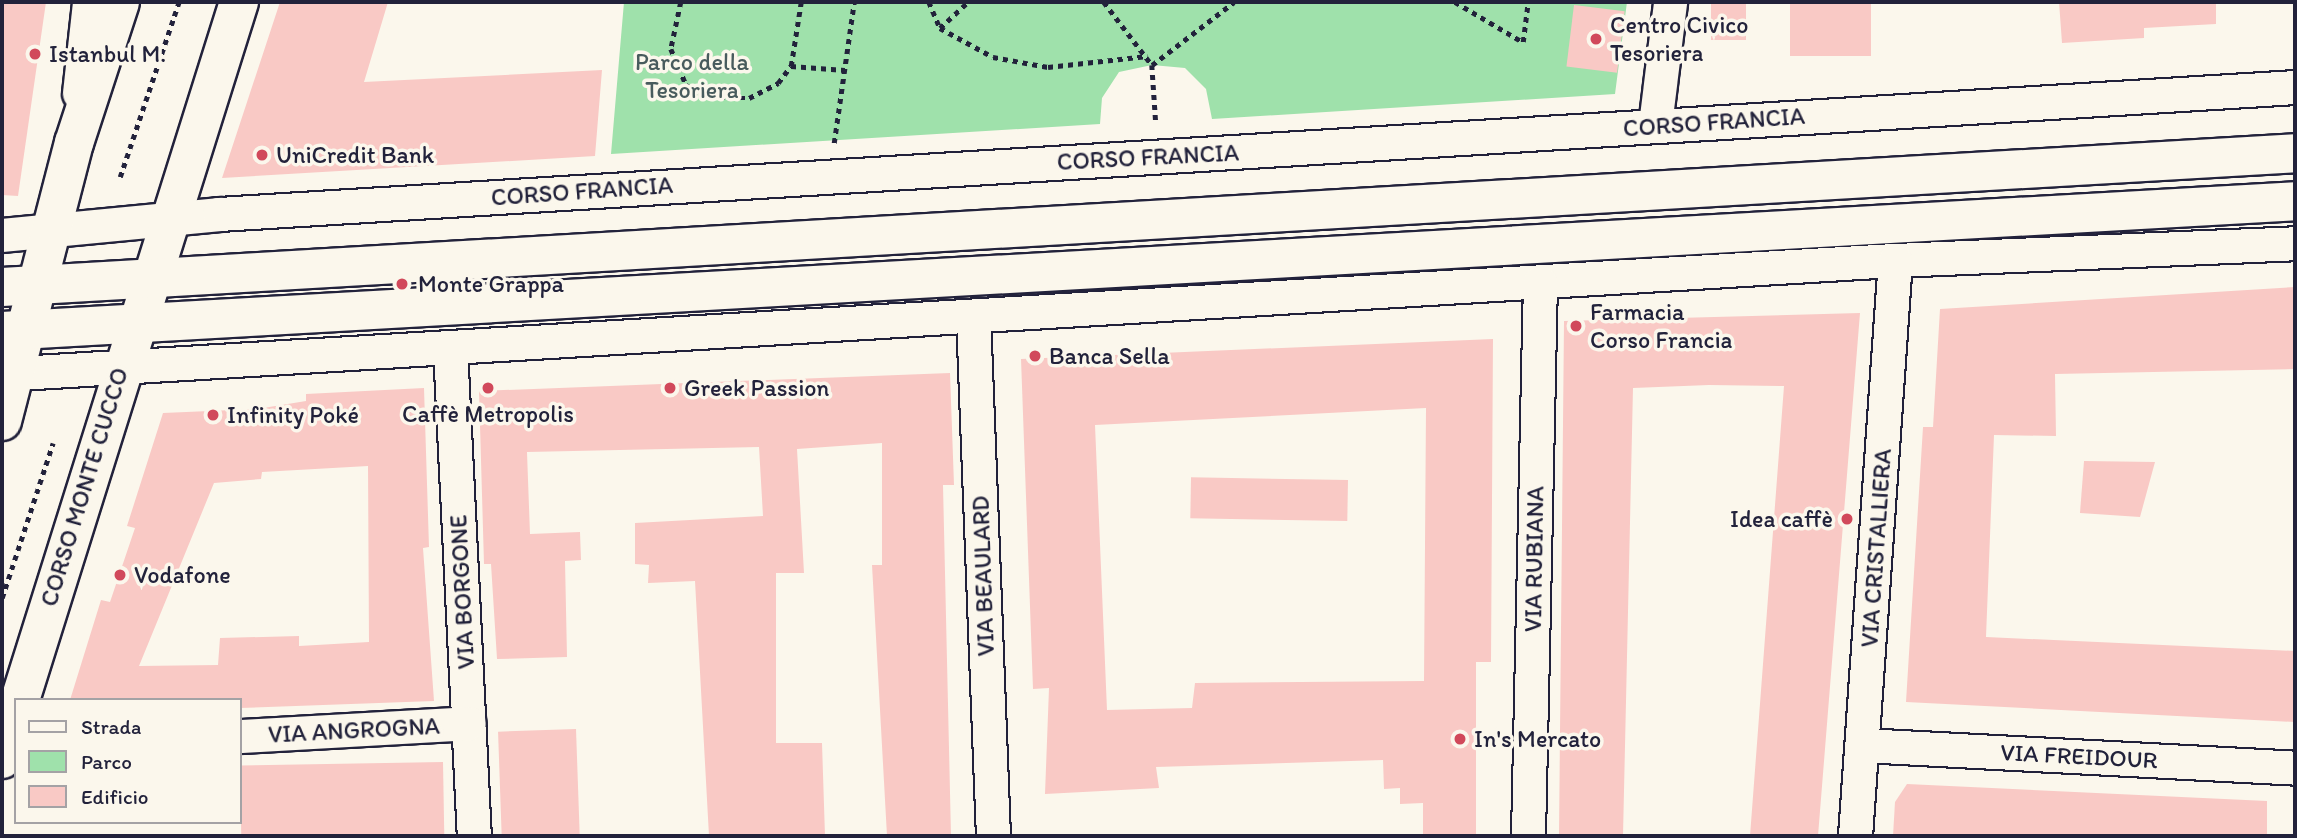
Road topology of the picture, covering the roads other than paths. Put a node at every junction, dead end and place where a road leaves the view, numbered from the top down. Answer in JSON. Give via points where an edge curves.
{"nodes":[{"id":1,"x":89,"y":2,"type":"edge"},
{"id":2,"x":120,"y":2,"type":"edge"},
{"id":3,"x":239,"y":2,"type":"edge"},
{"id":4,"x":1670,"y":2,"type":"edge"},
{"id":5,"x":2295,"y":87,"type":"edge"},
{"id":6,"x":1655,"y":125,"type":"junction"},
{"id":7,"x":74,"y":143,"type":"junction"},
{"id":8,"x":2295,"y":153,"type":"edge"},
{"id":9,"x":2295,"y":201,"type":"edge"},
{"id":10,"x":167,"y":219,"type":"junction"},
{"id":11,"x":54,"y":229,"type":"junction"},
{"id":12,"x":2,"y":235,"type":"edge"},
{"id":13,"x":2295,"y":243,"type":"edge"},
{"id":14,"x":1895,"y":260,"type":"junction"},
{"id":15,"x":149,"y":275,"type":"junction"},
{"id":16,"x":1540,"y":282,"type":"junction"},
{"id":17,"x":40,"y":285,"type":"junction"},
{"id":18,"x":2,"y":288,"type":"edge"},
{"id":19,"x":973,"y":317,"type":"junction"},
{"id":20,"x":134,"y":323,"type":"junction"},
{"id":21,"x":15,"y":330,"type":"edge"},
{"id":22,"x":450,"y":348,"type":"junction"},
{"id":23,"x":121,"y":366,"type":"junction"},
{"id":24,"x":10,"y":373,"type":"edge"},
{"id":25,"x":2,"y":421,"type":"edge"},
{"id":26,"x":21,"y":698,"type":"edge"},
{"id":27,"x":14,"y":722,"type":"edge"},
{"id":28,"x":469,"y":723,"type":"junction"},
{"id":29,"x":242,"y":736,"type":"edge"},
{"id":30,"x":1862,"y":745,"type":"junction"},
{"id":31,"x":7,"y":752,"type":"edge"},
{"id":32,"x":2295,"y":768,"type":"edge"},
{"id":33,"x":474,"y":836,"type":"edge"},
{"id":34,"x":993,"y":836,"type":"edge"},
{"id":35,"x":1528,"y":836,"type":"edge"},
{"id":36,"x":1855,"y":836,"type":"edge"}],
"edges":[{"from":1,"to":7,"type":"street"},
{"from":2,"to":7,"type":"main road"},
{"from":3,"to":10,"type":"main road","name":"CORSO MONTE CUCCO"},
{"from":4,"to":6,"type":"street"},
{"from":5,"to":6,"type":"street","name":"CORSO FRANCIA"},
{"from":6,"to":10,"type":"street","name":"CORSO FRANCIA"},
{"from":7,"to":11,"type":"main road"},
{"from":8,"to":15,"type":"main road"},
{"from":9,"to":20,"type":"main road"},
{"from":10,"to":11,"type":"street","name":"CORSO FRANCIA"},
{"from":10,"to":15,"type":"main road","name":"CORSO MONTE CUCCO"},
{"from":11,"to":12,"type":"street","name":"CORSO FRANCIA"},
{"from":11,"to":17,"type":"main road"},
{"from":13,"to":14,"type":"street"},
{"from":14,"to":16,"type":"street"},
{"from":14,"to":30,"type":"street","name":"VIA CRISTALLIERA"},
{"from":15,"to":17,"type":"main road"},
{"from":15,"to":20,"type":"main road","name":"CORSO MONTE CUCCO"},
{"from":16,"to":19,"type":"street"},
{"from":16,"to":35,"type":"street","name":"VIA RUBIANA"},
{"from":17,"to":18,"type":"main road"},
{"from":17,"to":21,"type":"main road"},
{"from":19,"to":22,"type":"street"},
{"from":19,"to":34,"type":"street","name":"VIA BEAULARD"},
{"from":20,"to":21,"type":"main road"},
{"from":20,"to":23,"type":"main road","name":"CORSO MONTE CUCCO"},
{"from":21,"to":24,"type":"main road"},
{"from":22,"to":23,"type":"street"},
{"from":22,"to":28,"type":"street","name":"VIA BORGONE"},
{"from":23,"to":24,"type":"street"},
{"from":23,"to":26,"type":"main road","name":"CORSO MONTE CUCCO"},
{"from":24,"to":25,"type":"main road"},
{"from":27,"to":31,"type":"main road"},
{"from":28,"to":29,"type":"street","name":"VIA ANGROGNA"},
{"from":28,"to":33,"type":"street","name":"VIA BORGONE"},
{"from":30,"to":32,"type":"street","name":"VIA FREIDOUR"},
{"from":30,"to":36,"type":"street","name":"VIA CRISTALLIERA"}]}
